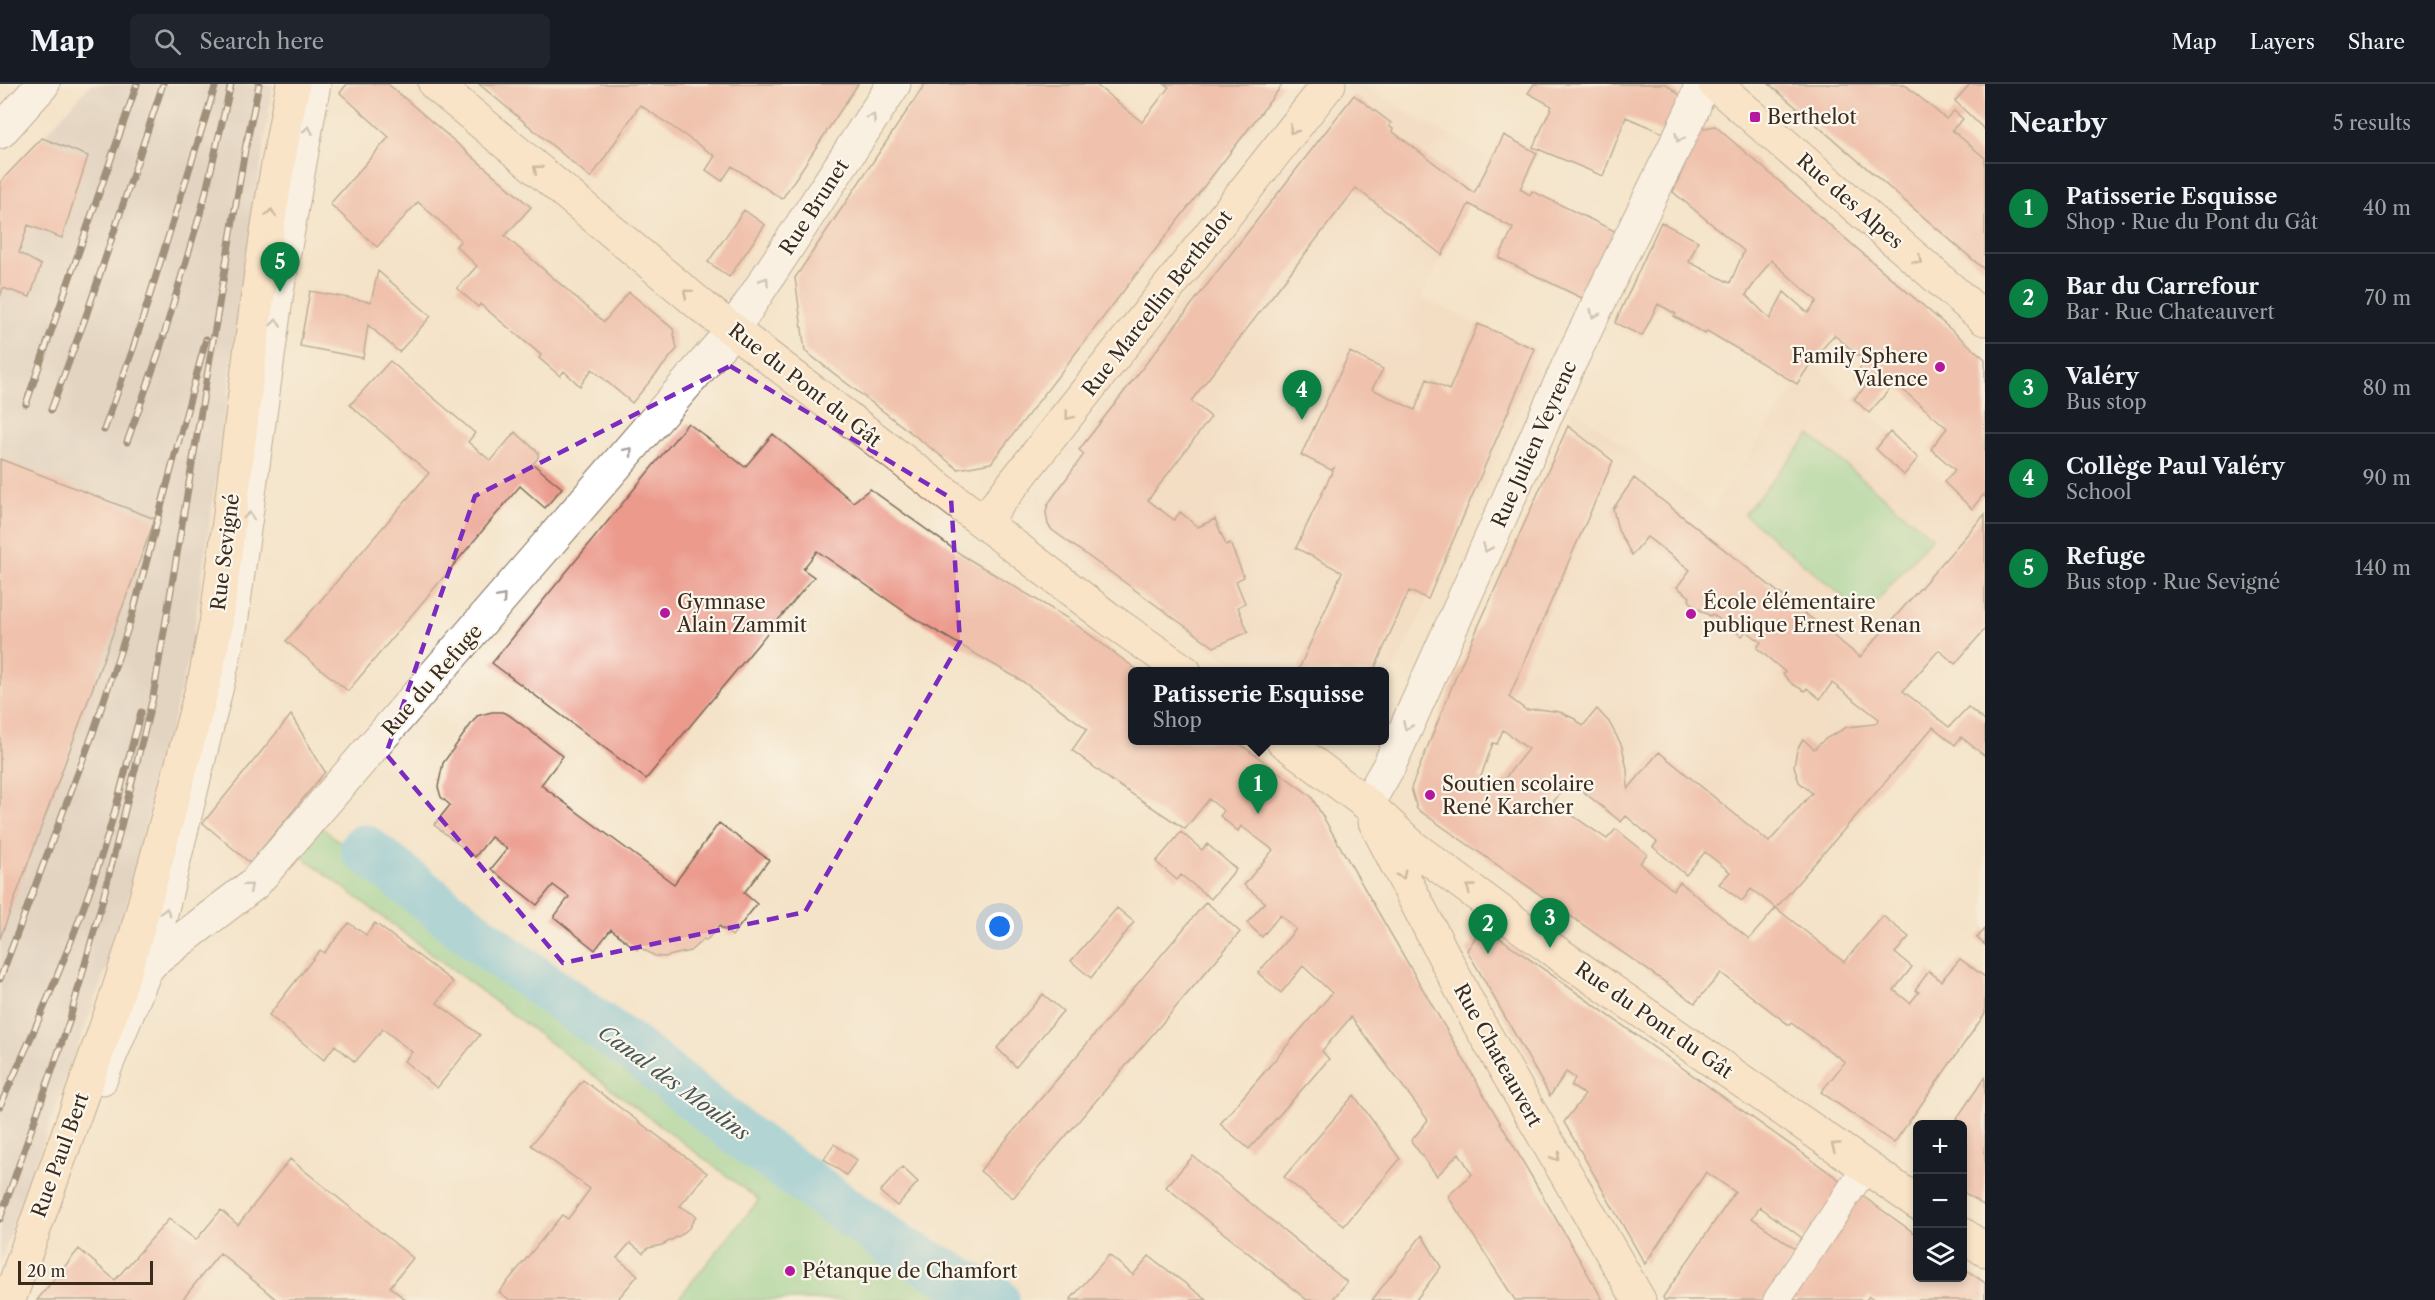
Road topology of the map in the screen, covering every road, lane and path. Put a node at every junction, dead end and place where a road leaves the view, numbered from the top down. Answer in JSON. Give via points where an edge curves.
{"nodes":[{"id":1,"x":43,"y":84,"type":"edge"},
{"id":2,"x":59,"y":84,"type":"edge"},
{"id":3,"x":293,"y":84,"type":"edge"},
{"id":4,"x":317,"y":84,"type":"edge"},
{"id":5,"x":435,"y":84,"type":"edge"},
{"id":6,"x":894,"y":84,"type":"edge"},
{"id":7,"x":1329,"y":84,"type":"edge"},
{"id":8,"x":1701,"y":84,"type":"edge"},
{"id":9,"x":1715,"y":84,"type":"edge"},
{"id":10,"x":0,"y":132,"type":"edge"},
{"id":11,"x":0,"y":151,"type":"edge"},
{"id":12,"x":1985,"y":319,"type":"edge"},
{"id":13,"x":733,"y":330,"type":"junction"},
{"id":14,"x":984,"y":521,"type":"junction"},
{"id":15,"x":1178,"y":667,"type":"edge"},
{"id":16,"x":1287,"y":745,"type":"edge"},
{"id":17,"x":1366,"y":804,"type":"junction"},
{"id":18,"x":152,"y":962,"type":"junction"},
{"id":19,"x":112,"y":1010,"type":"junction"},
{"id":20,"x":1866,"y":1168,"type":"junction"},
{"id":21,"x":1913,"y":1200,"type":"edge"},
{"id":22,"x":1967,"y":1237,"type":"edge"},
{"id":23,"x":1985,"y":1250,"type":"edge"},
{"id":24,"x":9,"y":1300,"type":"edge"},
{"id":25,"x":19,"y":1300,"type":"edge"},
{"id":26,"x":1638,"y":1300,"type":"edge"},
{"id":27,"x":1777,"y":1300,"type":"edge"}],
"edges":[{"from":1,"to":10,"type":"street"},
{"from":2,"to":11,"type":"lane"},
{"from":19,"to":3,"type":"street","name":"Rue Sevigné","one_way":true,"via":[[146,901],[216,624],[259,295]]},
{"from":18,"to":4,"type":"lane","one_way":true,"via":[[234,624],[280,292]]},
{"from":13,"to":5,"type":"street","name":"Rue du Pont du Gât","one_way":true},
{"from":13,"to":6,"type":"street","name":"Rue Brunet","one_way":true},
{"from":7,"to":14,"type":"street","name":"Rue Marcellin Berthelot","one_way":true},
{"from":8,"to":17,"type":"street","name":"Rue Julien Veyrenc","one_way":true,"via":[[1693,109],[1568,366],[1389,766]]},
{"from":9,"to":12,"type":"street","name":"Rue des Alpes","one_way":true},
{"from":13,"to":14,"type":"street","name":"Rue du Pont du Gât"},
{"from":18,"to":13,"type":"street","name":"Rue du Refuge","one_way":true,"via":[[254,884]]},
{"from":14,"to":15,"type":"street","name":"Rue du Pont du Gât"},
{"from":16,"to":17,"type":"street","name":"Rue du Pont du Gât"},
{"from":20,"to":17,"type":"street","name":"Rue du Pont du Gât","one_way":true,"via":[[1550,948],[1413,847]]},
{"from":17,"to":26,"type":"street","name":"Rue Chateauvert","one_way":true,"via":[[1478,1022]]},
{"from":18,"to":19,"type":"street","name":"Rue du Refuge"},
{"from":18,"to":25,"type":"lane"},
{"from":19,"to":24,"type":"street","name":"Rue Paul Bert"},
{"from":20,"to":21,"type":"street","name":"Rue du Pont du Gât"},
{"from":20,"to":27,"type":"lane"},
{"from":22,"to":23,"type":"street"}]}
